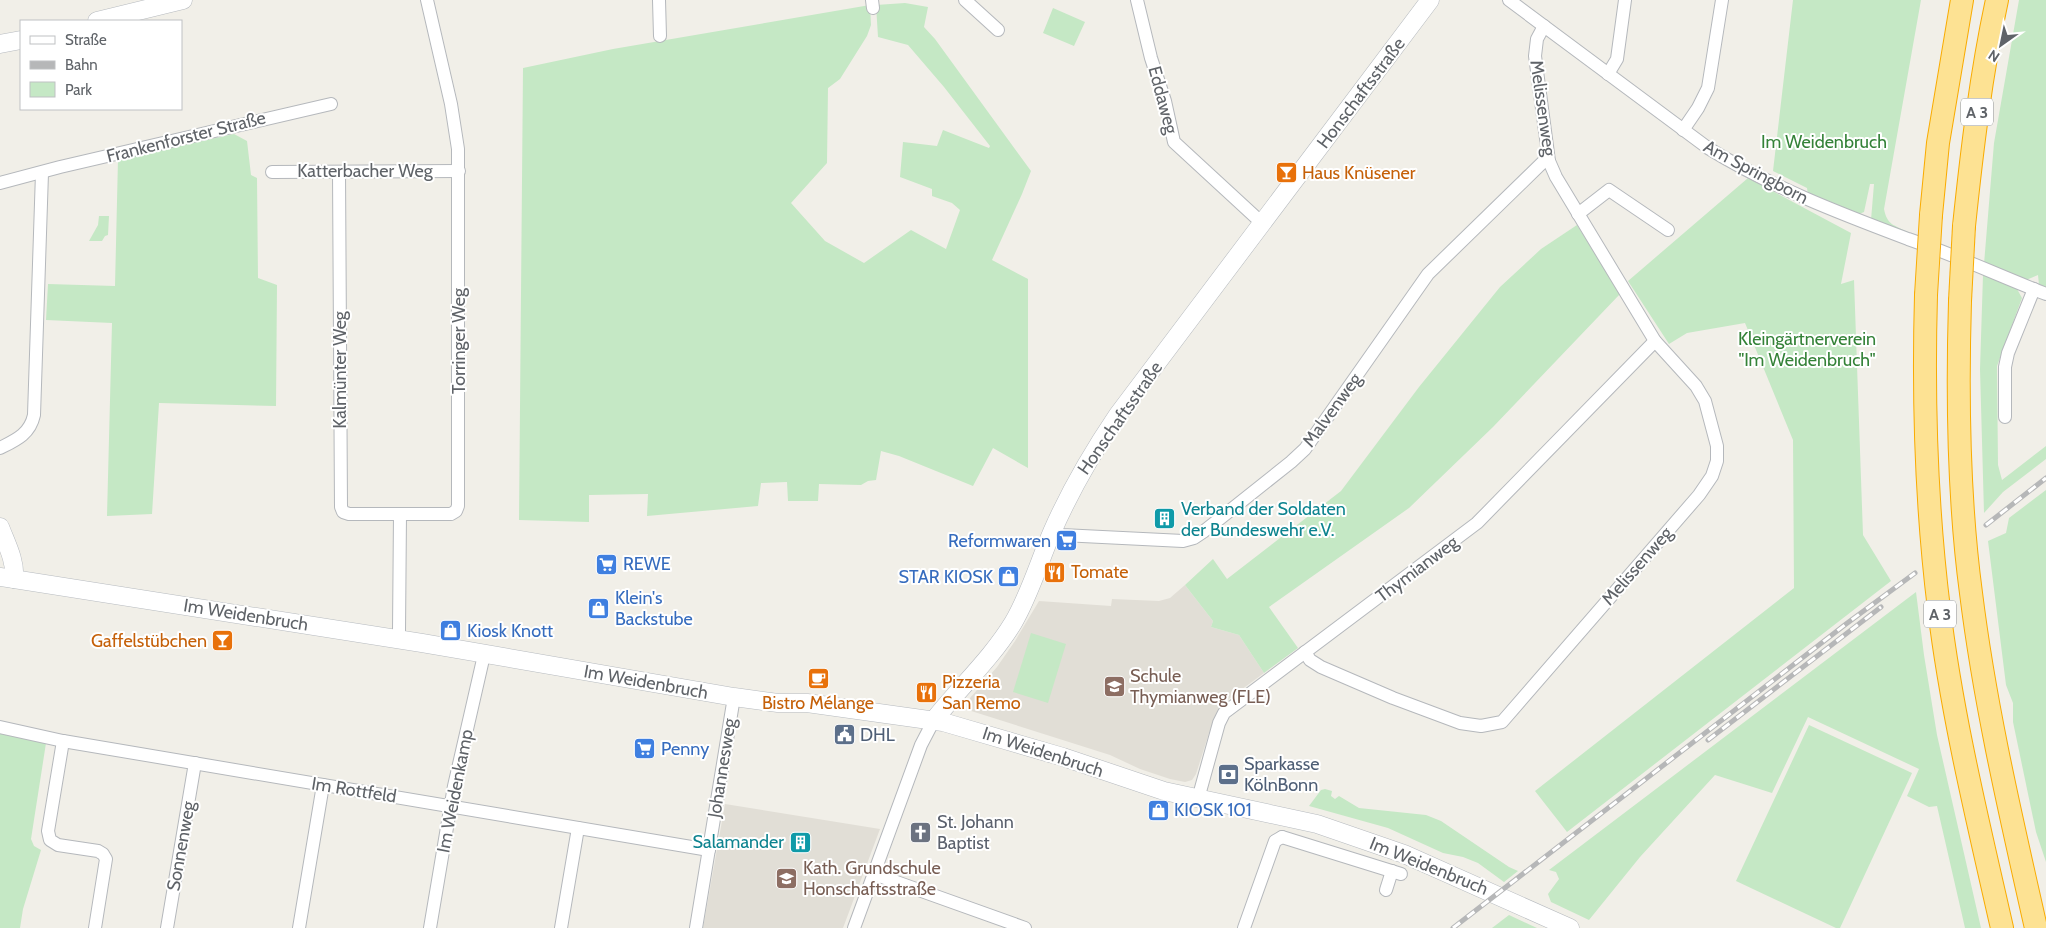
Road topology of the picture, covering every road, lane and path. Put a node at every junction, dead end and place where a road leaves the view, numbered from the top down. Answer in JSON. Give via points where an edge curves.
{"nodes":[{"id":1,"x":184,"y":0,"type":"edge"},
{"id":2,"x":427,"y":0,"type":"edge"},
{"id":3,"x":659,"y":0,"type":"edge"},
{"id":4,"x":965,"y":0,"type":"edge"},
{"id":5,"x":1137,"y":0,"type":"edge"},
{"id":6,"x":1430,"y":0,"type":"edge"},
{"id":7,"x":1509,"y":0,"type":"edge"},
{"id":8,"x":1625,"y":0,"type":"edge"},
{"id":9,"x":1722,"y":0,"type":"edge"},
{"id":10,"x":1962,"y":0,"type":"edge"},
{"id":11,"x":1997,"y":0,"type":"edge"},
{"id":12,"x":101,"y":20,"type":"edge"},
{"id":13,"x":1544,"y":26,"type":"junction"},
{"id":14,"x":998,"y":30,"type":"dead end"},
{"id":15,"x":660,"y":36,"type":"dead end"},
{"id":16,"x":20,"y":40,"type":"edge"},
{"id":17,"x":0,"y":44,"type":"edge"},
{"id":18,"x":1608,"y":74,"type":"junction"},
{"id":19,"x":330,"y":104,"type":"dead end"},
{"id":20,"x":1683,"y":130,"type":"junction"},
{"id":21,"x":1549,"y":161,"type":"junction"},
{"id":22,"x":459,"y":171,"type":"junction"},
{"id":23,"x":272,"y":172,"type":"dead end"},
{"id":24,"x":339,"y":172,"type":"junction"},
{"id":25,"x":42,"y":173,"type":"junction"},
{"id":26,"x":0,"y":183,"type":"edge"},
{"id":27,"x":1578,"y":214,"type":"junction"},
{"id":28,"x":1263,"y":224,"type":"junction"},
{"id":29,"x":1668,"y":230,"type":"dead end"},
{"id":30,"x":2040,"y":292,"type":"edge"},
{"id":31,"x":1656,"y":341,"type":"junction"},
{"id":32,"x":2005,"y":417,"type":"dead end"},
{"id":33,"x":0,"y":448,"type":"edge"},
{"id":34,"x":400,"y":514,"type":"junction"},
{"id":35,"x":0,"y":527,"type":"edge"},
{"id":36,"x":1053,"y":531,"type":"junction"},
{"id":37,"x":7,"y":578,"type":"edge"},
{"id":38,"x":399,"y":631,"type":"dead end"},
{"id":39,"x":1305,"y":652,"type":"junction"},
{"id":40,"x":484,"y":655,"type":"junction"},
{"id":41,"x":734,"y":697,"type":"junction"},
{"id":42,"x":934,"y":720,"type":"junction"},
{"id":43,"x":0,"y":727,"type":"edge"},
{"id":44,"x":63,"y":742,"type":"junction"},
{"id":45,"x":195,"y":763,"type":"junction"},
{"id":46,"x":323,"y":785,"type":"junction"},
{"id":47,"x":1198,"y":799,"type":"junction"},
{"id":48,"x":450,"y":806,"type":"junction"},
{"id":49,"x":1284,"y":815,"type":"junction"},
{"id":50,"x":578,"y":828,"type":"junction"},
{"id":51,"x":1282,"y":837,"type":"junction"},
{"id":52,"x":709,"y":850,"type":"junction"},
{"id":53,"x":874,"y":874,"type":"junction"},
{"id":54,"x":1386,"y":890,"type":"dead end"},
{"id":55,"x":95,"y":928,"type":"edge"},
{"id":56,"x":167,"y":928,"type":"edge"},
{"id":57,"x":299,"y":928,"type":"edge"},
{"id":58,"x":430,"y":928,"type":"edge"},
{"id":59,"x":561,"y":928,"type":"edge"},
{"id":60,"x":696,"y":928,"type":"edge"},
{"id":61,"x":854,"y":928,"type":"edge"},
{"id":62,"x":1025,"y":928,"type":"edge"},
{"id":63,"x":1244,"y":928,"type":"edge"},
{"id":64,"x":1570,"y":928,"type":"edge"},
{"id":65,"x":2002,"y":928,"type":"edge"},
{"id":66,"x":2036,"y":928,"type":"edge"}],
"edges":[{"from":1,"to":12,"type":"street"},
{"from":2,"to":22,"type":"street","name":"Torringer Weg","via":[[453,111]]},
{"from":3,"to":15,"type":"street"},
{"from":4,"to":14,"type":"street"},
{"from":5,"to":28,"type":"street","name":"Eddaweg","via":[[1174,142]]},
{"from":6,"to":28,"type":"street","name":"Honschaftsstraße"},
{"from":7,"to":13,"type":"street","name":"Am Springborn"},
{"from":8,"to":18,"type":"street","via":[[1617,59]]},
{"from":9,"to":20,"type":"street","via":[[1709,83],[1701,103]]},
{"from":10,"to":65,"type":"highway","number":"A 3","bridge":true,"via":[[1941,125],[1931,215],[1924,366],[1925,440],[1939,609],[1958,730]]},
{"from":11,"to":66,"type":"highway","number":"A 3","bridge":true,"via":[[1982,77],[1964,226],[1958,369],[1959,436],[1970,593],[1991,721]]},
{"from":13,"to":18,"type":"street","name":"Am Springborn"},
{"from":13,"to":21,"type":"street","name":"Melissenweg","via":[[1536,39],[1535,56]]},
{"from":16,"to":17,"type":"street"},
{"from":18,"to":20,"type":"street","name":"Am Springborn"},
{"from":19,"to":25,"type":"street","name":"Frankenforster Straße"},
{"from":20,"to":30,"type":"street","name":"Am Springborn","via":[[1741,168],[1810,201]]},
{"from":21,"to":27,"type":"street","name":"Melissenweg"},
{"from":21,"to":36,"type":"street","name":"Malvenweg","via":[[1543,162],[1428,274],[1305,449],[1203,532],[1183,541],[1062,535]]},
{"from":22,"to":24,"type":"street","name":"Katterbacher Weg"},
{"from":22,"to":34,"type":"street","name":"Torringer Weg","via":[[458,506],[451,514]]},
{"from":23,"to":24,"type":"street","name":"Katterbacher Weg"},
{"from":24,"to":34,"type":"street","name":"Kalmünter Weg","via":[[341,507],[349,514]]},
{"from":25,"to":26,"type":"street","name":"Frankenforster Straße"},
{"from":25,"to":33,"type":"street","via":[[34,415],[24,435]]},
{"from":27,"to":29,"type":"street","via":[[1609,190]]},
{"from":27,"to":31,"type":"street","name":"Melissenweg"},
{"from":28,"to":36,"type":"street","name":"Honschaftsstraße","via":[[1104,435],[1077,479]]},
{"from":30,"to":32,"type":"street","name":"Am Springborn","via":[[2004,367]]},
{"from":31,"to":39,"type":"street","name":"Thymianweg","via":[[1477,523]]},
{"from":31,"to":39,"type":"street","name":"Melissenweg","via":[[1696,386],[1705,401],[1717,446],[1712,476],[1502,722],[1481,726],[1460,723],[1321,667]]},
{"from":34,"to":38,"type":"street"},
{"from":35,"to":37,"type":"street","via":[[15,570]]},
{"from":36,"to":42,"type":"street","name":"Honschaftsstraße","via":[[1029,592],[1009,629]]},
{"from":37,"to":40,"type":"street","name":"Im Weidenbruch"},
{"from":39,"to":47,"type":"street","name":"Thymianweg","via":[[1224,713]]},
{"from":40,"to":41,"type":"street","name":"Im Weidenbruch"},
{"from":40,"to":48,"type":"street","name":"Im Weidenkamp"},
{"from":41,"to":42,"type":"street","name":"Im Weidenbruch"},
{"from":41,"to":52,"type":"street","name":"Johannesweg"},
{"from":42,"to":47,"type":"street","name":"Im Weidenbruch"},
{"from":42,"to":53,"type":"street","name":"Honschaftsstraße","via":[[921,745]]},
{"from":43,"to":44,"type":"street","name":"Im Rottfeld"},
{"from":44,"to":45,"type":"street","name":"Im Rottfeld"},
{"from":44,"to":55,"type":"street","via":[[48,831],[50,840],[58,844],[98,851],[106,859]]},
{"from":45,"to":46,"type":"street","name":"Im Rottfeld"},
{"from":45,"to":56,"type":"street","name":"Sonnenweg"},
{"from":46,"to":48,"type":"street","name":"Im Rottfeld"},
{"from":46,"to":57,"type":"street"},
{"from":47,"to":49,"type":"street","name":"Im Weidenbruch"},
{"from":48,"to":50,"type":"street","name":"Im Rottfeld"},
{"from":48,"to":58,"type":"street","name":"Im Weidenkamp"},
{"from":49,"to":51,"type":"street"},
{"from":49,"to":64,"type":"street","name":"Im Weidenbruch","via":[[1389,847]]},
{"from":50,"to":52,"type":"street","name":"Im Rottfeld"},
{"from":50,"to":59,"type":"street"},
{"from":51,"to":54,"type":"street","name":"Im Weidenbruch","via":[[1396,872]]},
{"from":51,"to":63,"type":"street","via":[[1275,841]]},
{"from":52,"to":60,"type":"street","name":"Johannesweg"},
{"from":53,"to":61,"type":"street","name":"Honschaftsstraße"},
{"from":53,"to":62,"type":"street"}]}
